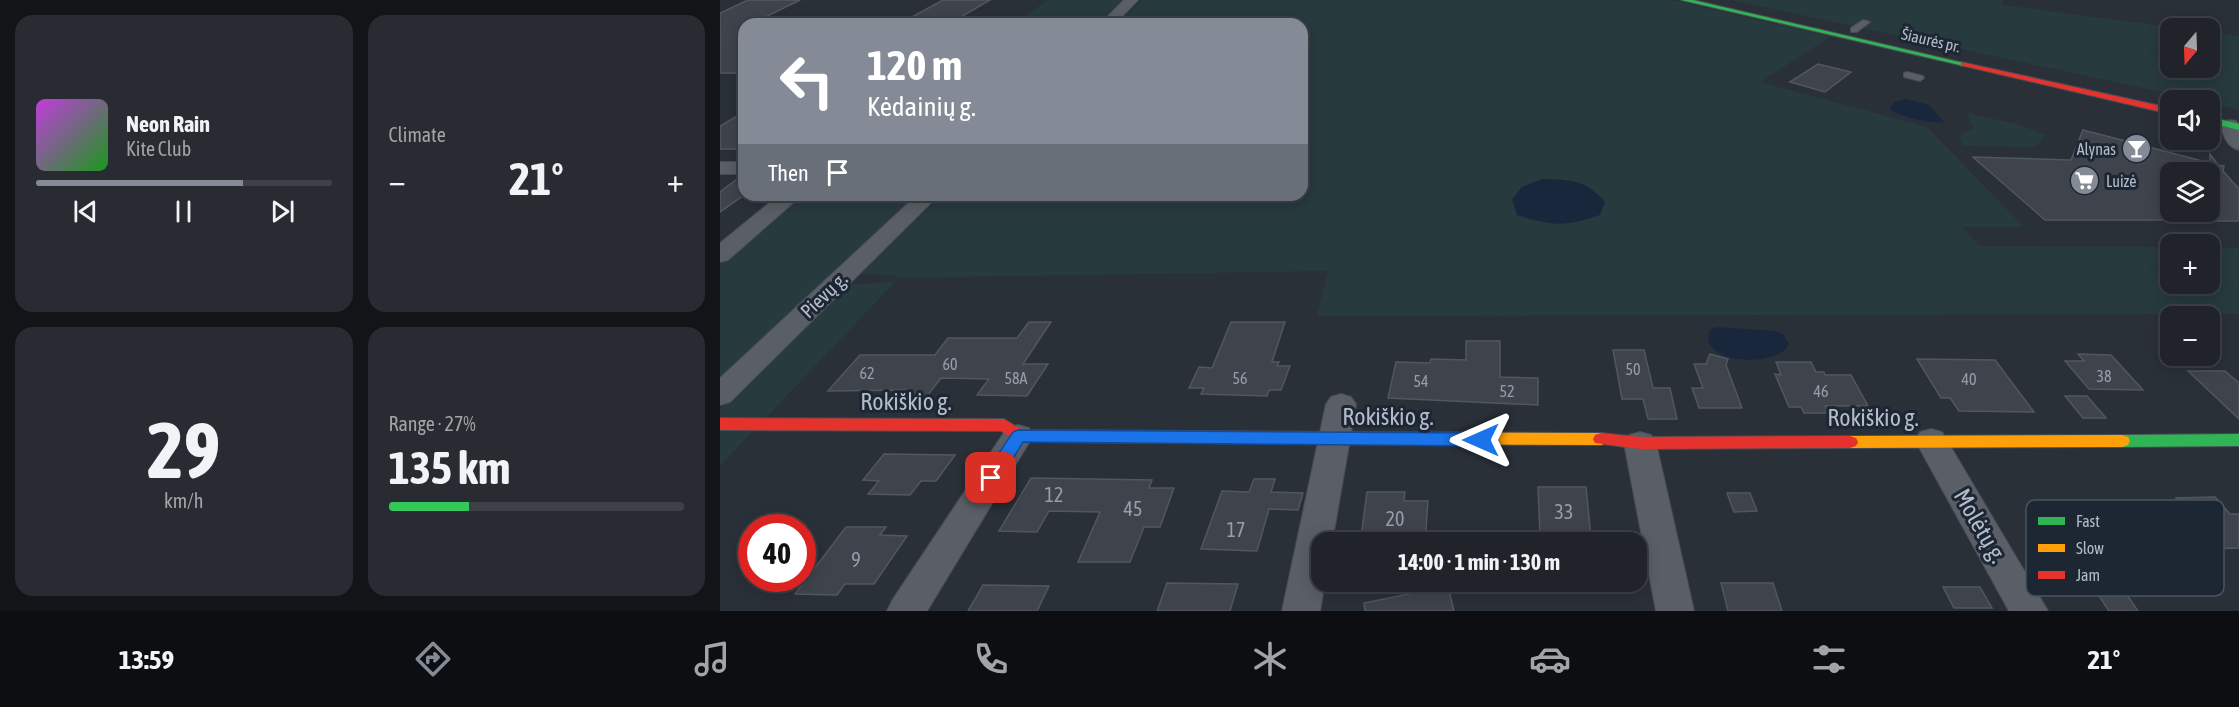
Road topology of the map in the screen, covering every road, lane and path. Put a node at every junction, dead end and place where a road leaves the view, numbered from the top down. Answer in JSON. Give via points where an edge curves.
{"nodes":[{"id":1,"x":1132,"y":0,"type":"edge"},
{"id":2,"x":1684,"y":0,"type":"edge"},
{"id":3,"x":1720,"y":0,"type":"edge"},
{"id":4,"x":1113,"y":18,"type":"edge"},
{"id":5,"x":2001,"y":68,"type":"junction"},
{"id":6,"x":1908,"y":75,"type":"dead end"},
{"id":7,"x":1920,"y":78,"type":"dead end"},
{"id":8,"x":2160,"y":99,"type":"edge"},
{"id":9,"x":2160,"y":108,"type":"edge"},
{"id":10,"x":2220,"y":115,"type":"edge"},
{"id":11,"x":2220,"y":121,"type":"edge"},
{"id":12,"x":2236,"y":123,"type":"edge"},
{"id":13,"x":2239,"y":144,"type":"edge"},
{"id":14,"x":720,"y":168,"type":"edge"},
{"id":15,"x":738,"y":168,"type":"edge"},
{"id":16,"x":785,"y":201,"type":"edge"},
{"id":17,"x":922,"y":201,"type":"edge"},
{"id":18,"x":720,"y":255,"type":"edge"},
{"id":19,"x":720,"y":395,"type":"edge"},
{"id":20,"x":1341,"y":404,"type":"dead end"},
{"id":21,"x":720,"y":424,"type":"edge"},
{"id":22,"x":1018,"y":436,"type":"junction"},
{"id":23,"x":1334,"y":439,"type":"junction"},
{"id":24,"x":1931,"y":440,"type":"junction"},
{"id":25,"x":1640,"y":443,"type":"junction"},
{"id":26,"x":2233,"y":446,"type":"edge"},
{"id":27,"x":906,"y":611,"type":"edge"},
{"id":28,"x":1301,"y":611,"type":"edge"},
{"id":29,"x":1675,"y":611,"type":"edge"},
{"id":30,"x":2030,"y":611,"type":"edge"}],
"edges":[{"from":1,"to":4,"type":"street"},
{"from":2,"to":5,"type":"main road","name":"Šiaurės pr."},
{"from":3,"to":5,"type":"main road","name":"Šiaurės pr.","via":[[1860,26]]},
{"from":5,"to":8,"type":"main road","name":"Šiaurės pr."},
{"from":5,"to":9,"type":"main road","name":"Šiaurės pr."},
{"from":6,"to":7,"type":"lane"},
{"from":10,"to":12,"type":"main road"},
{"from":11,"to":12,"type":"main road"},
{"from":12,"to":13,"type":"street","via":[[2232,135]]},
{"from":14,"to":15,"type":"street"},
{"from":16,"to":18,"type":"street"},
{"from":17,"to":19,"type":"street","name":"Pievų g."},
{"from":20,"to":23,"type":"street"},
{"from":21,"to":22,"type":"main road","name":"Rokiškio g.","via":[[1004,425]]},
{"from":22,"to":23,"type":"main road","name":"Rokiškio g."},
{"from":22,"to":27,"type":"street"},
{"from":23,"to":25,"type":"main road","name":"Rokiškio g."},
{"from":23,"to":28,"type":"street"},
{"from":24,"to":25,"type":"main road","name":"Rokiškio g."},
{"from":24,"to":26,"type":"main road","name":"Rokiškio g."},
{"from":24,"to":30,"type":"street","name":"Molėtų g."},
{"from":25,"to":29,"type":"street"}]}
